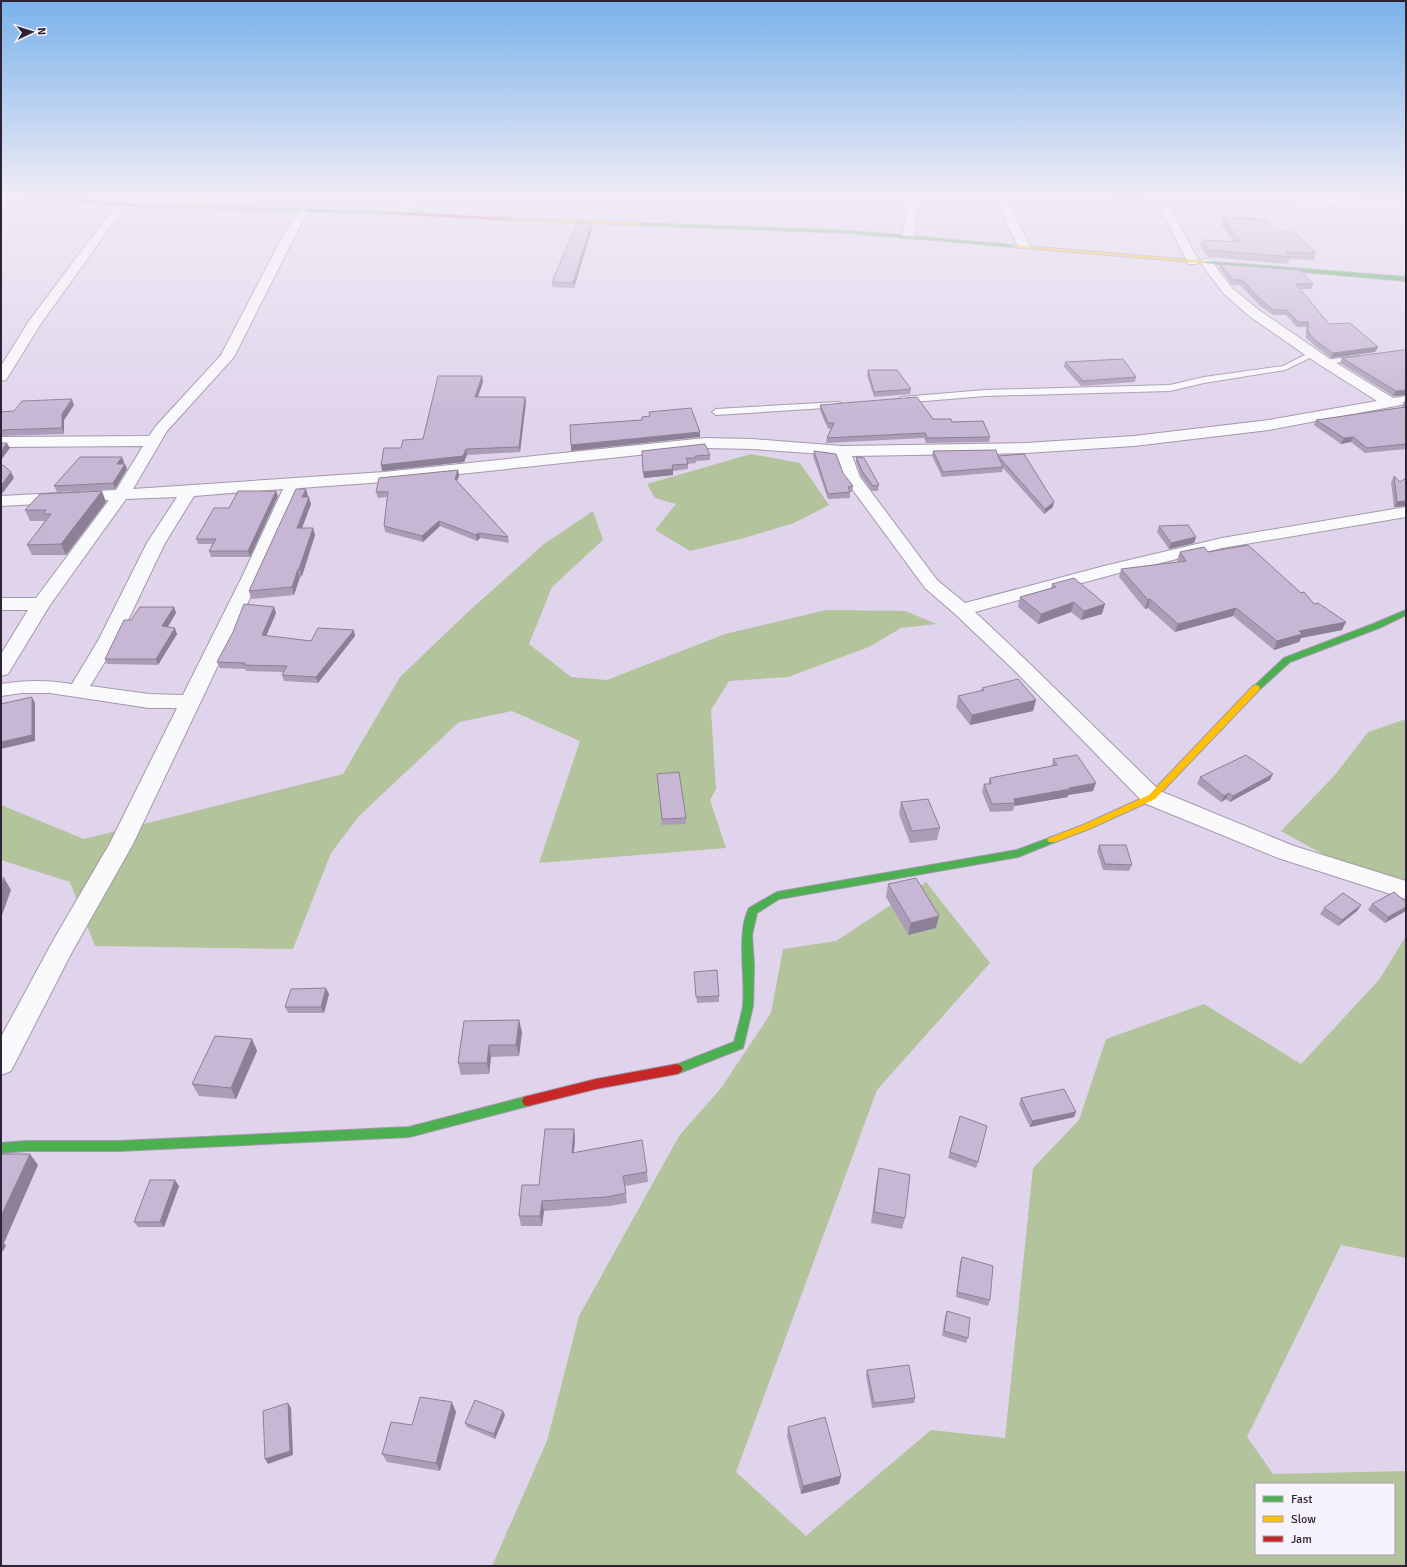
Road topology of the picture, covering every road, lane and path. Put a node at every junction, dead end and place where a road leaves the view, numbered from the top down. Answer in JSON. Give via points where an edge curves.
{"nodes":[{"id":1,"x":73,"y":270,"type":"edge"},
{"id":2,"x":271,"y":270,"type":"edge"},
{"id":3,"x":1208,"y":270,"type":"edge"},
{"id":4,"x":1304,"y":270,"type":"edge"},
{"id":5,"x":1406,"y":279,"type":"edge"},
{"id":6,"x":1314,"y":354,"type":"junction"},
{"id":7,"x":1369,"y":357,"type":"edge"},
{"id":8,"x":1325,"y":362,"type":"junction"},
{"id":9,"x":1,"y":377,"type":"edge"},
{"id":10,"x":891,"y":401,"type":"edge"},
{"id":11,"x":1399,"y":401,"type":"edge"},
{"id":12,"x":848,"y":404,"type":"edge"},
{"id":13,"x":716,"y":412,"type":"dead end"},
{"id":14,"x":153,"y":441,"type":"junction"},
{"id":15,"x":1,"y":442,"type":"edge"},
{"id":16,"x":842,"y":451,"type":"junction"},
{"id":17,"x":294,"y":483,"type":"junction"},
{"id":18,"x":189,"y":492,"type":"junction"},
{"id":19,"x":121,"y":495,"type":"junction"},
{"id":20,"x":1,"y":501,"type":"edge"},
{"id":21,"x":1406,"y":512,"type":"edge"},
{"id":22,"x":1,"y":604,"type":"edge"},
{"id":23,"x":41,"y":604,"type":"junction"},
{"id":24,"x":962,"y":610,"type":"junction"},
{"id":25,"x":1406,"y":612,"type":"edge"},
{"id":26,"x":1,"y":670,"type":"edge"},
{"id":27,"x":1,"y":690,"type":"edge"},
{"id":28,"x":78,"y":690,"type":"junction"},
{"id":29,"x":189,"y":702,"type":"junction"},
{"id":30,"x":1152,"y":797,"type":"junction"},
{"id":31,"x":1406,"y":890,"type":"edge"},
{"id":32,"x":1,"y":1063,"type":"edge"},
{"id":33,"x":1,"y":1148,"type":"edge"}],
"edges":[{"from":1,"to":9,"type":"street","via":[[36,321]]},
{"from":2,"to":14,"type":"street","via":[[226,357],[193,391]]},
{"from":3,"to":6,"type":"street","via":[[1254,313]]},
{"from":4,"to":5,"type":"main road"},
{"from":6,"to":8,"type":"street"},
{"from":6,"to":10,"type":"lane","via":[[1285,368],[1204,380],[1170,388],[985,393]]},
{"from":7,"to":8,"type":"lane"},
{"from":8,"to":11,"type":"street"},
{"from":11,"to":16,"type":"street","via":[[1269,425],[1134,441],[1026,448]]},
{"from":12,"to":13,"type":"lane"},
{"from":14,"to":15,"type":"street"},
{"from":14,"to":19,"type":"street"},
{"from":16,"to":17,"type":"street","via":[[705,443],[384,477]]},
{"from":16,"to":24,"type":"street","via":[[852,478],[930,584]]},
{"from":17,"to":18,"type":"street"},
{"from":17,"to":29,"type":"street"},
{"from":18,"to":19,"type":"street"},
{"from":18,"to":28,"type":"street","via":[[156,543],[109,639]]},
{"from":19,"to":20,"type":"street"},
{"from":19,"to":23,"type":"street"},
{"from":21,"to":24,"type":"street","via":[[1222,543]]},
{"from":22,"to":23,"type":"street"},
{"from":23,"to":26,"type":"street"},
{"from":24,"to":30,"type":"street"},
{"from":25,"to":30,"type":"main road","via":[[1287,660],[1248,695]]},
{"from":27,"to":28,"type":"street","via":[[50,687]]},
{"from":28,"to":29,"type":"street","via":[[148,701]]},
{"from":29,"to":32,"type":"street","via":[[122,844],[63,946]]},
{"from":30,"to":31,"type":"street","via":[[1286,852]]},
{"from":30,"to":33,"type":"main road","via":[[1086,827],[1018,853],[777,896],[753,911],[747,935],[748,1006],[739,1045],[672,1071],[596,1084],[409,1132],[119,1146]]}]}
